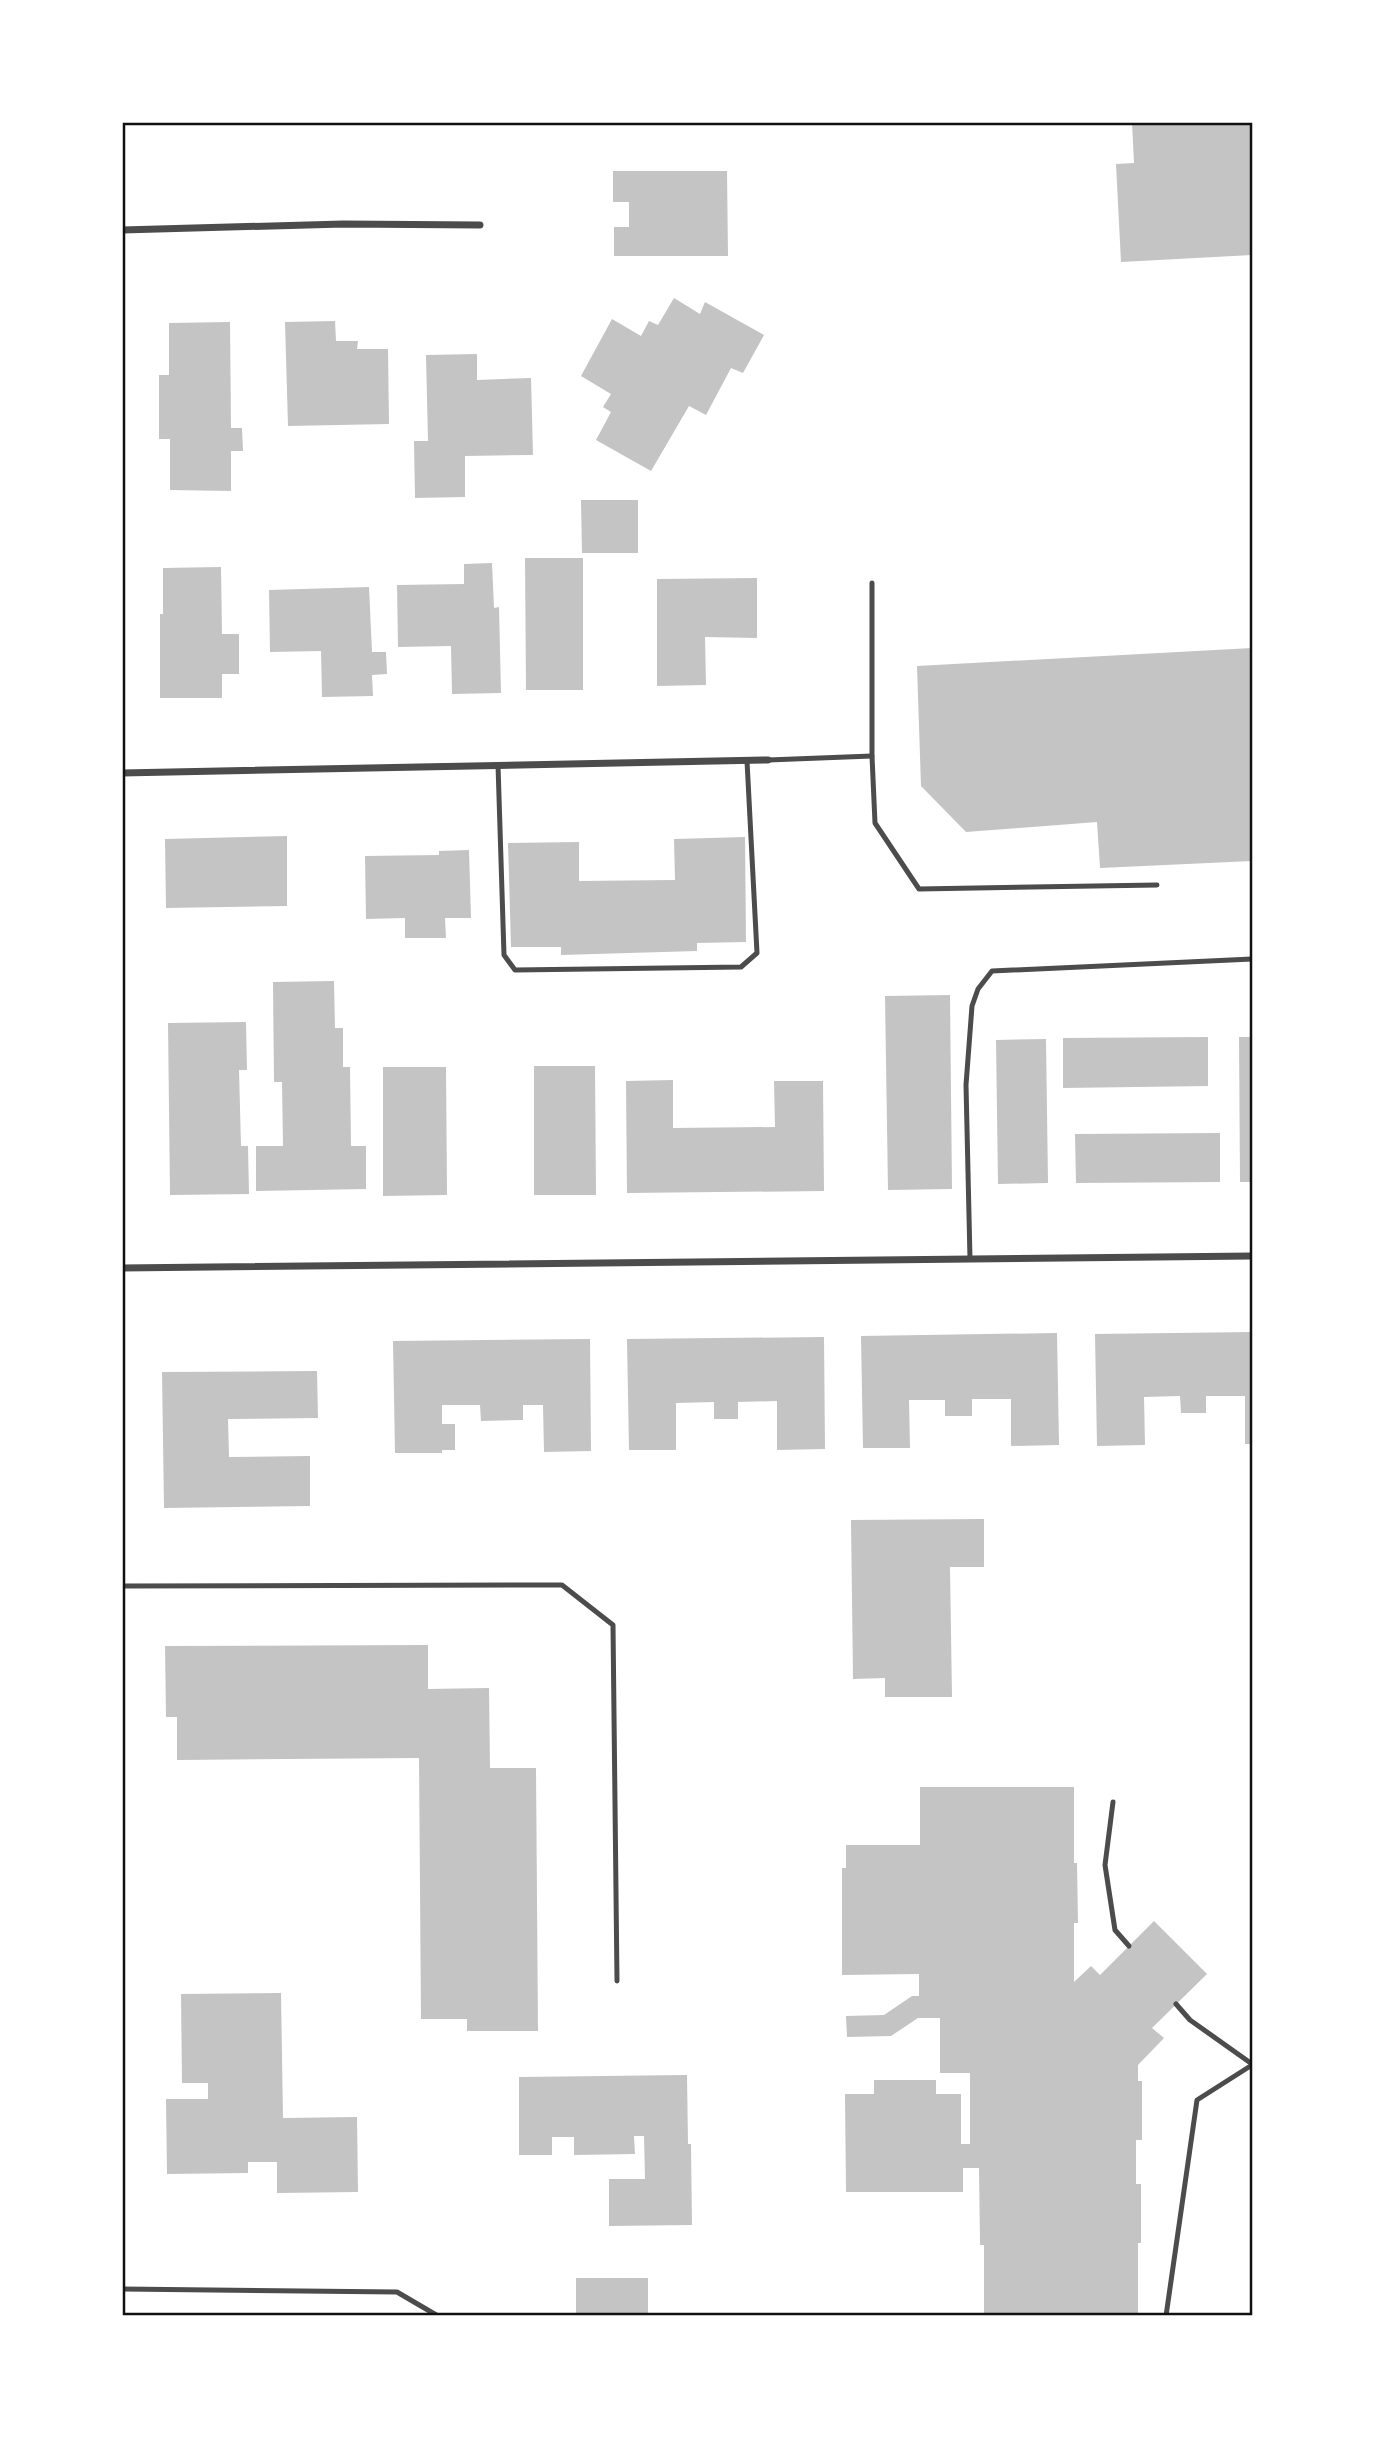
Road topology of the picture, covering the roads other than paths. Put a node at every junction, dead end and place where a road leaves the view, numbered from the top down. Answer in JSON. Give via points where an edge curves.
{"nodes":[{"id":1,"x":480,"y":225,"type":"dead end"},
{"id":2,"x":122,"y":230,"type":"edge"},
{"id":3,"x":872,"y":583,"type":"dead end"},
{"id":4,"x":872,"y":756,"type":"junction"},
{"id":5,"x":768,"y":760,"type":"joint"},
{"id":6,"x":747,"y":761,"type":"junction"},
{"id":7,"x":498,"y":765,"type":"junction"},
{"id":8,"x":122,"y":773,"type":"edge"},
{"id":9,"x":1157,"y":885,"type":"dead end"},
{"id":10,"x":1252,"y":959,"type":"edge"},
{"id":11,"x":1252,"y":1256,"type":"edge"},
{"id":12,"x":970,"y":1259,"type":"junction"},
{"id":13,"x":122,"y":1268,"type":"edge"},
{"id":14,"x":122,"y":1586,"type":"edge"},
{"id":15,"x":1112,"y":1802,"type":"dead end"},
{"id":16,"x":1129,"y":1946,"type":"dead end"},
{"id":17,"x":617,"y":1981,"type":"dead end"},
{"id":18,"x":1176,"y":2004,"type":"dead end"},
{"id":19,"x":1252,"y":2065,"type":"edge"},
{"id":20,"x":122,"y":2288,"type":"edge"},
{"id":21,"x":438,"y":2315,"type":"edge"},
{"id":22,"x":1166,"y":2315,"type":"edge"}],
"edges":[{"from":1,"to":2,"type":"street"},
{"from":3,"to":4,"type":"lane"},
{"from":4,"to":5,"type":"lane"},
{"from":4,"to":9,"type":"lane","via":[[876,823],[919,889]]},
{"from":5,"to":6,"type":"street"},
{"from":6,"to":7,"type":"street"},
{"from":6,"to":7,"type":"lane","via":[[757,953],[741,967],[515,970],[503,955]]},
{"from":7,"to":8,"type":"street"},
{"from":10,"to":12,"type":"lane","via":[[992,971],[972,1006],[966,1085]]},
{"from":11,"to":12,"type":"street"},
{"from":12,"to":13,"type":"street"},
{"from":14,"to":17,"type":"lane","via":[[562,1585],[614,1625]]},
{"from":15,"to":16,"type":"lane","via":[[1105,1865],[1115,1930]]},
{"from":18,"to":19,"type":"lane","via":[[1190,2020]]},
{"from":19,"to":22,"type":"lane","via":[[1196,2100]]},
{"from":20,"to":21,"type":"lane","via":[[397,2292]]}]}
